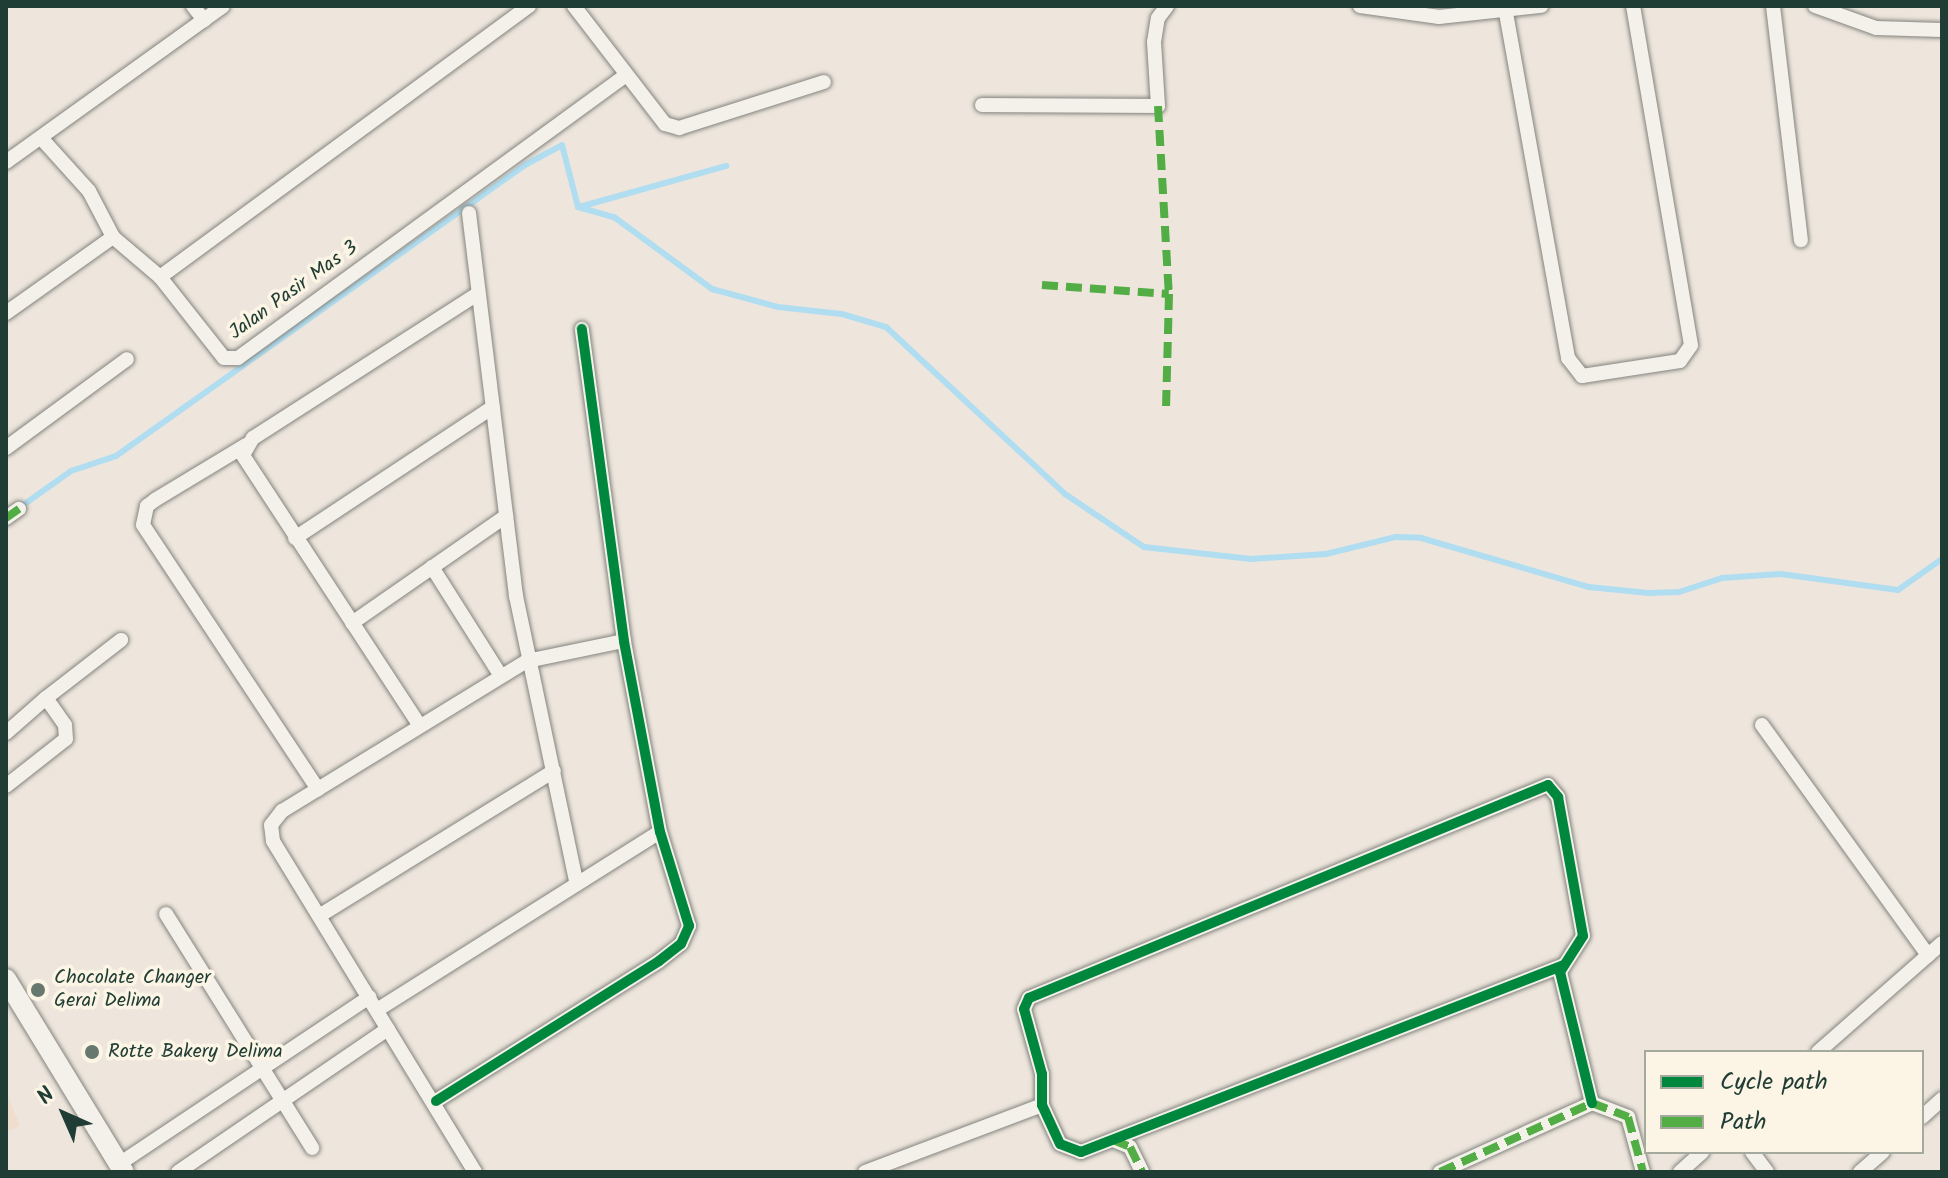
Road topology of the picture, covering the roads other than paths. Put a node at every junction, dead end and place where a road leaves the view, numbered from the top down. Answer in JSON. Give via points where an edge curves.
{"nodes":[{"id":1,"x":193,"y":6,"type":"edge"},
{"id":2,"x":223,"y":6,"type":"edge"},
{"id":3,"x":529,"y":6,"type":"edge"},
{"id":4,"x":574,"y":6,"type":"edge"},
{"id":5,"x":1167,"y":6,"type":"edge"},
{"id":6,"x":1360,"y":6,"type":"edge"},
{"id":7,"x":1541,"y":6,"type":"edge"},
{"id":8,"x":1633,"y":6,"type":"edge"},
{"id":9,"x":1773,"y":6,"type":"edge"},
{"id":10,"x":1815,"y":6,"type":"edge"},
{"id":11,"x":1506,"y":13,"type":"junction"},
{"id":12,"x":204,"y":20,"type":"junction"},
{"id":13,"x":1942,"y":30,"type":"edge"},
{"id":14,"x":626,"y":75,"type":"junction"},
{"id":15,"x":824,"y":82,"type":"dead end"},
{"id":16,"x":982,"y":105,"type":"dead end"},
{"id":17,"x":42,"y":139,"type":"junction"},
{"id":18,"x":7,"y":160,"type":"edge"},
{"id":19,"x":469,"y":213,"type":"dead end"},
{"id":20,"x":113,"y":237,"type":"junction"},
{"id":21,"x":1801,"y":240,"type":"dead end"},
{"id":22,"x":160,"y":277,"type":"junction"},
{"id":23,"x":477,"y":294,"type":"junction"},
{"id":24,"x":6,"y":313,"type":"edge"},
{"id":25,"x":582,"y":329,"type":"dead end"},
{"id":26,"x":127,"y":359,"type":"dead end"},
{"id":27,"x":493,"y":407,"type":"junction"},
{"id":28,"x":246,"y":445,"type":"junction"},
{"id":29,"x":6,"y":448,"type":"edge"},
{"id":30,"x":19,"y":509,"type":"dead end"},
{"id":31,"x":506,"y":516,"type":"junction"},
{"id":32,"x":6,"y":518,"type":"edge"},
{"id":33,"x":295,"y":538,"type":"junction"},
{"id":34,"x":432,"y":567,"type":"junction"},
{"id":35,"x":352,"y":623,"type":"junction"},
{"id":36,"x":121,"y":640,"type":"dead end"},
{"id":37,"x":624,"y":641,"type":"junction"},
{"id":38,"x":527,"y":661,"type":"junction"},
{"id":39,"x":501,"y":676,"type":"junction"},
{"id":40,"x":46,"y":698,"type":"junction"},
{"id":41,"x":1762,"y":725,"type":"dead end"},
{"id":42,"x":420,"y":726,"type":"junction"},
{"id":43,"x":6,"y":733,"type":"edge"},
{"id":44,"x":554,"y":771,"type":"junction"},
{"id":45,"x":6,"y":786,"type":"edge"},
{"id":46,"x":318,"y":789,"type":"junction"},
{"id":47,"x":660,"y":832,"type":"junction"},
{"id":48,"x":576,"y":881,"type":"junction"},
{"id":49,"x":166,"y":914,"type":"dead end"},
{"id":50,"x":319,"y":916,"type":"junction"},
{"id":51,"x":1942,"y":943,"type":"edge"},
{"id":52,"x":1928,"y":955,"type":"junction"},
{"id":53,"x":1564,"y":965,"type":"junction"},
{"id":54,"x":6,"y":979,"type":"edge"},
{"id":55,"x":373,"y":1003,"type":"junction"},
{"id":56,"x":388,"y":1029,"type":"junction"},
{"id":57,"x":1820,"y":1050,"type":"edge"},
{"id":58,"x":261,"y":1070,"type":"junction"},
{"id":59,"x":1942,"y":1099,"type":"edge"},
{"id":60,"x":436,"y":1101,"type":"junction"},
{"id":61,"x":1592,"y":1103,"type":"junction"},
{"id":62,"x":281,"y":1105,"type":"junction"},
{"id":63,"x":1042,"y":1105,"type":"junction"},
{"id":64,"x":1924,"y":1115,"type":"edge"},
{"id":65,"x":1113,"y":1140,"type":"junction"},
{"id":66,"x":312,"y":1148,"type":"dead end"},
{"id":67,"x":1700,"y":1154,"type":"edge"},
{"id":68,"x":1754,"y":1154,"type":"edge"},
{"id":69,"x":1881,"y":1154,"type":"edge"},
{"id":70,"x":121,"y":1168,"type":"edge"},
{"id":71,"x":178,"y":1172,"type":"edge"},
{"id":72,"x":475,"y":1172,"type":"edge"},
{"id":73,"x":865,"y":1172,"type":"edge"},
{"id":74,"x":1142,"y":1172,"type":"edge"},
{"id":75,"x":1440,"y":1172,"type":"edge"},
{"id":76,"x":1643,"y":1172,"type":"edge"},
{"id":77,"x":1680,"y":1172,"type":"edge"},
{"id":78,"x":1767,"y":1172,"type":"edge"},
{"id":79,"x":1860,"y":1172,"type":"edge"}],
"edges":[{"from":1,"to":12,"type":"street"},
{"from":2,"to":12,"type":"street"},
{"from":3,"to":22,"type":"street"},
{"from":4,"to":14,"type":"street"},
{"from":5,"to":16,"type":"street","via":[[1158,18],[1154,42],[1158,106]]},
{"from":6,"to":11,"type":"street","via":[[1439,17]]},
{"from":7,"to":11,"type":"street"},
{"from":8,"to":11,"type":"street","via":[[1691,345],[1680,361],[1582,376],[1568,358]]},
{"from":9,"to":21,"type":"street"},
{"from":10,"to":13,"type":"street","via":[[1876,28]]},
{"from":12,"to":17,"type":"street"},
{"from":14,"to":15,"type":"street","via":[[656,118],[679,128]]},
{"from":14,"to":22,"type":"street","name":"Jalan Pasir Mas 3","via":[[238,358],[224,358]]},
{"from":17,"to":18,"type":"street"},
{"from":17,"to":20,"type":"street","via":[[89,191]]},
{"from":19,"to":23,"type":"street"},
{"from":20,"to":22,"type":"street","name":"Jalan Pasir Mas 3"},
{"from":20,"to":24,"type":"street"},
{"from":23,"to":27,"type":"street"},
{"from":23,"to":28,"type":"street"},
{"from":25,"to":37,"type":"street"},
{"from":26,"to":29,"type":"street"},
{"from":27,"to":31,"type":"street"},
{"from":27,"to":33,"type":"street"},
{"from":28,"to":33,"type":"street","via":[[245,463]]},
{"from":28,"to":46,"type":"street","via":[[147,506],[143,525]]},
{"from":30,"to":32,"type":"street"},
{"from":31,"to":34,"type":"street"},
{"from":31,"to":38,"type":"street"},
{"from":33,"to":35,"type":"street"},
{"from":34,"to":35,"type":"street"},
{"from":34,"to":39,"type":"street"},
{"from":35,"to":42,"type":"street"},
{"from":36,"to":40,"type":"street"},
{"from":37,"to":38,"type":"street"},
{"from":37,"to":47,"type":"street"},
{"from":38,"to":39,"type":"street"},
{"from":38,"to":44,"type":"street"},
{"from":39,"to":42,"type":"street"},
{"from":40,"to":43,"type":"street"},
{"from":40,"to":45,"type":"street","via":[[65,725],[66,739]]},
{"from":41,"to":52,"type":"street"},
{"from":42,"to":46,"type":"street"},
{"from":44,"to":48,"type":"street"},
{"from":44,"to":50,"type":"street"},
{"from":46,"to":50,"type":"street","via":[[273,819],[270,833]]},
{"from":47,"to":48,"type":"street"},
{"from":47,"to":60,"type":"street","via":[[688,917],[681,944]]},
{"from":48,"to":55,"type":"street"},
{"from":49,"to":58,"type":"street"},
{"from":50,"to":55,"type":"street"},
{"from":51,"to":52,"type":"street"},
{"from":52,"to":57,"type":"street"},
{"from":53,"to":61,"type":"street","via":[[1560,972]]},
{"from":53,"to":63,"type":"street","via":[[1583,936],[1558,797],[1548,785],[1029,998],[1024,1009],[1042,1074]]},
{"from":53,"to":65,"type":"street"},
{"from":54,"to":70,"type":"main road"},
{"from":55,"to":56,"type":"street"},
{"from":55,"to":58,"type":"street"},
{"from":56,"to":60,"type":"street"},
{"from":56,"to":62,"type":"street"},
{"from":58,"to":62,"type":"street"},
{"from":58,"to":70,"type":"street"},
{"from":59,"to":64,"type":"street"},
{"from":60,"to":72,"type":"street"},
{"from":61,"to":75,"type":"street"},
{"from":61,"to":76,"type":"street","via":[[1628,1117]]},
{"from":62,"to":66,"type":"street"},
{"from":62,"to":71,"type":"street"},
{"from":63,"to":65,"type":"street","via":[[1066,1150],[1081,1152]]},
{"from":63,"to":73,"type":"street"},
{"from":65,"to":74,"type":"street","via":[[1130,1147]]},
{"from":67,"to":77,"type":"street"},
{"from":68,"to":78,"type":"street"},
{"from":69,"to":79,"type":"street"}]}
